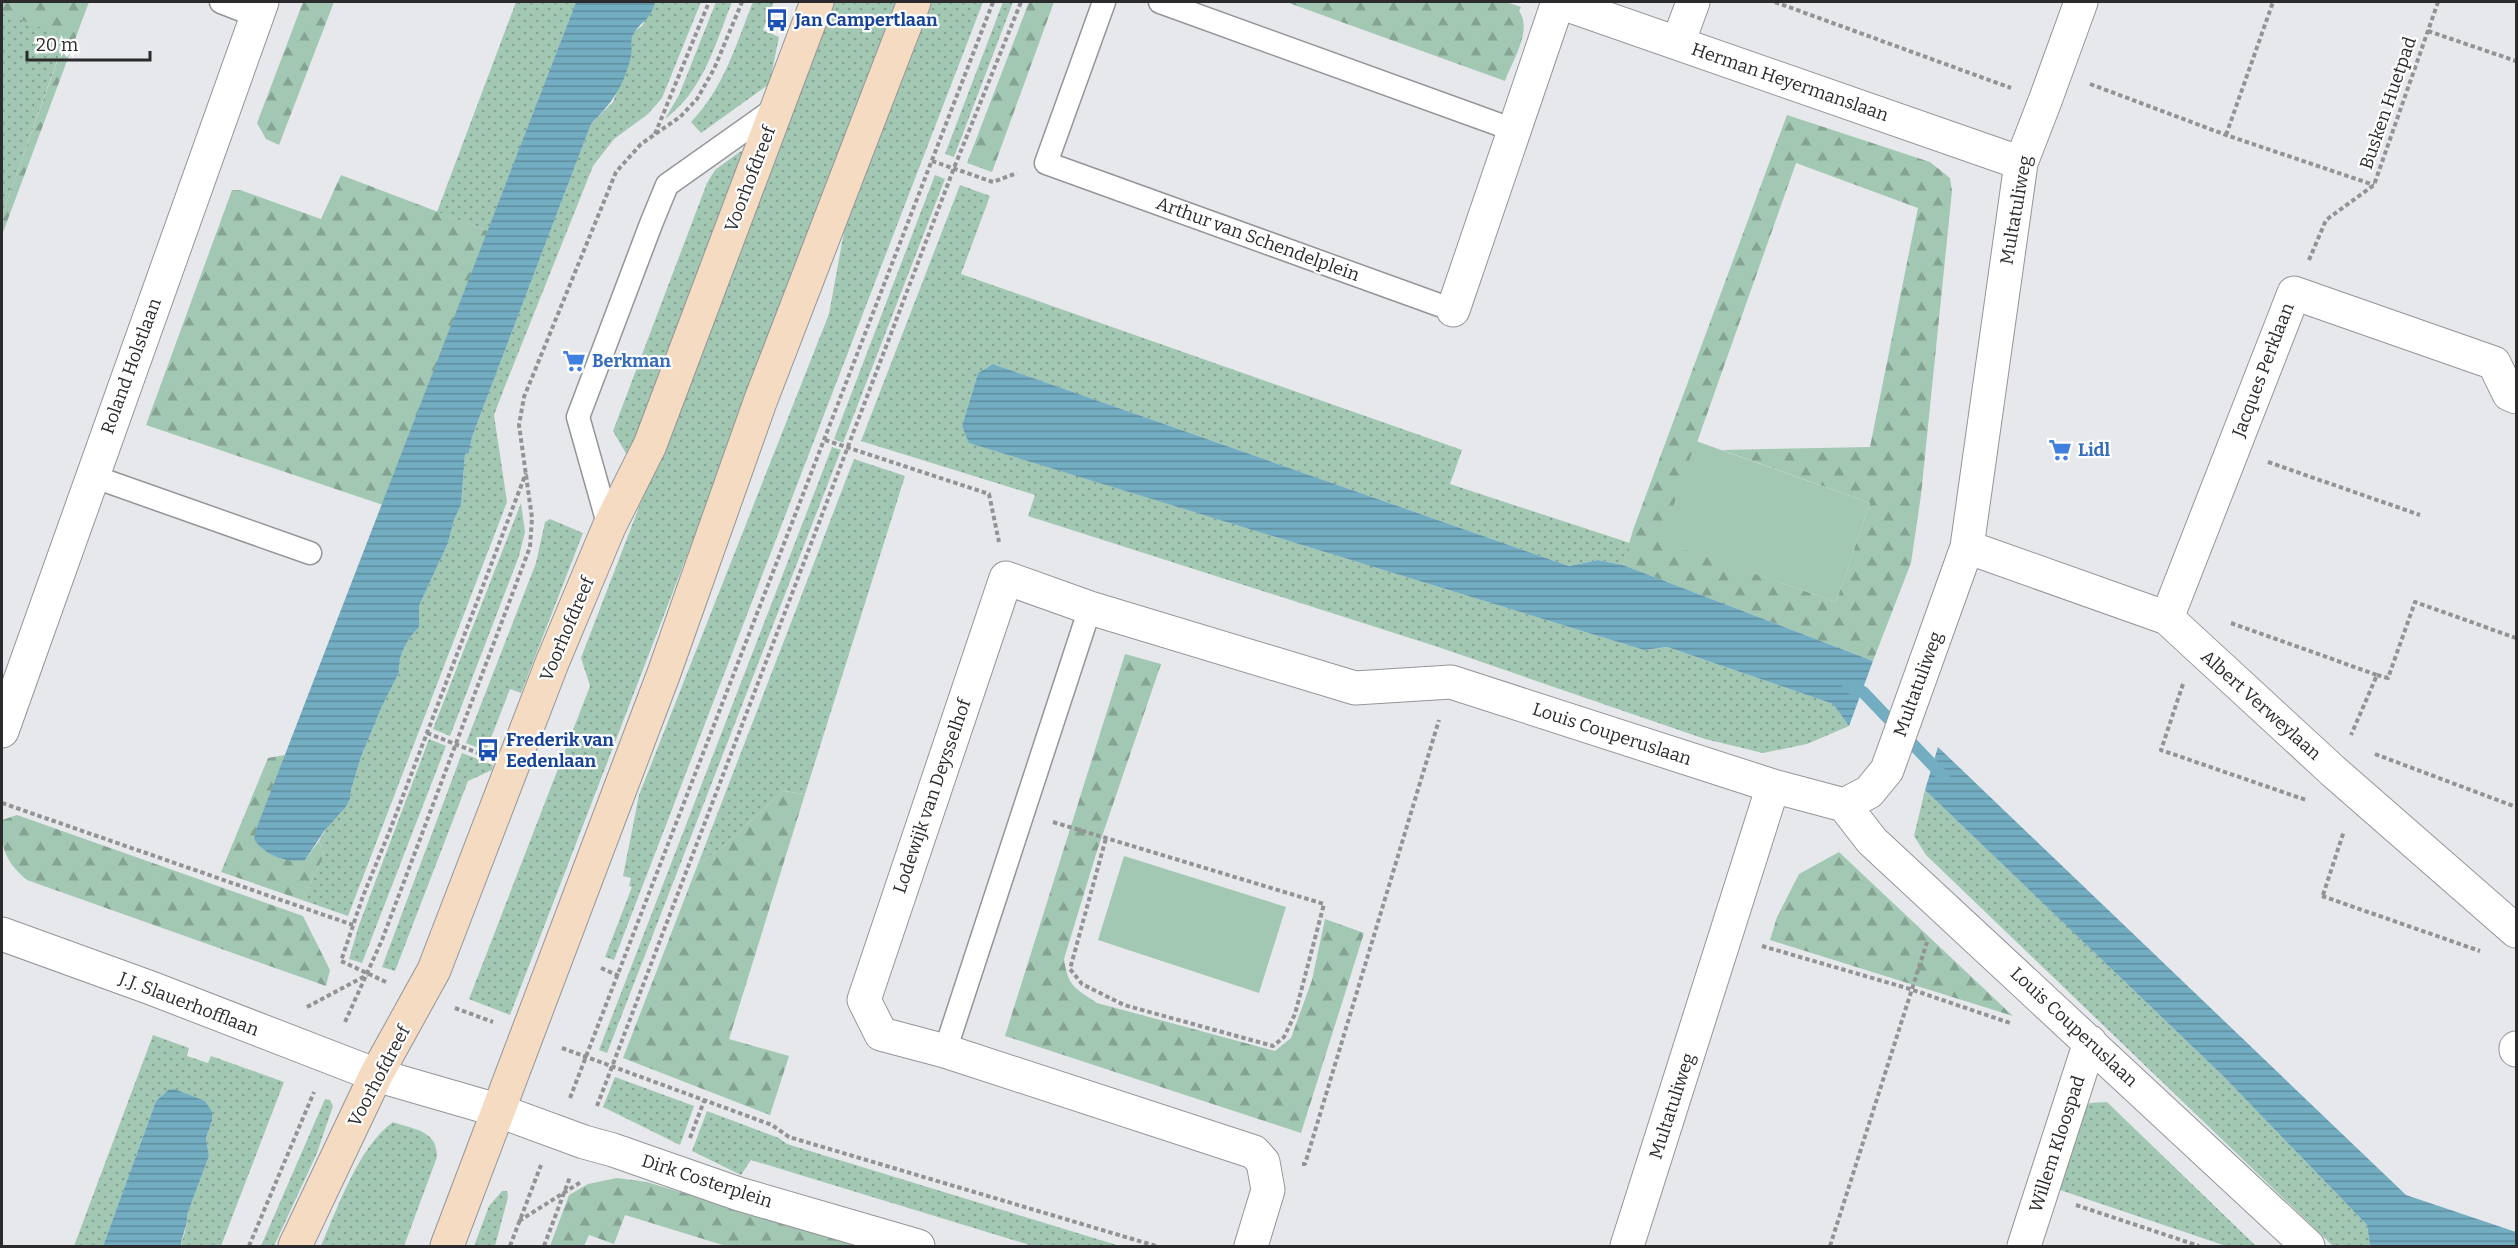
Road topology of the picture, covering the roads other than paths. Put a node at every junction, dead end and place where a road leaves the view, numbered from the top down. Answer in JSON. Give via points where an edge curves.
{"nodes":[{"id":1,"x":221,"y":2,"type":"edge"},
{"id":2,"x":817,"y":2,"type":"edge"},
{"id":3,"x":914,"y":2,"type":"edge"},
{"id":4,"x":1104,"y":2,"type":"edge"},
{"id":5,"x":1160,"y":2,"type":"edge"},
{"id":6,"x":1559,"y":2,"type":"edge"},
{"id":7,"x":1693,"y":2,"type":"edge"},
{"id":8,"x":2080,"y":2,"type":"edge"},
{"id":9,"x":260,"y":9,"type":"edge"},
{"id":10,"x":1678,"y":43,"type":"junction"},
{"id":11,"x":777,"y":107,"type":"junction"},
{"id":12,"x":1514,"y":130,"type":"junction"},
{"id":13,"x":2020,"y":163,"type":"junction"},
{"id":14,"x":1453,"y":310,"type":"joint"},
{"id":15,"x":2517,"y":397,"type":"edge"},
{"id":16,"x":92,"y":476,"type":"junction"},
{"id":17,"x":609,"y":527,"type":"junction"},
{"id":18,"x":1967,"y":547,"type":"junction"},
{"id":19,"x":310,"y":553,"type":"dead end"},
{"id":20,"x":1090,"y":608,"type":"junction"},
{"id":21,"x":2167,"y":618,"type":"junction"},
{"id":22,"x":2,"y":731,"type":"edge"},
{"id":23,"x":1773,"y":786,"type":"junction"},
{"id":24,"x":1844,"y":805,"type":"junction"},
{"id":25,"x":2517,"y":931,"type":"edge"},
{"id":26,"x":2,"y":934,"type":"edge"},
{"id":27,"x":2090,"y":1042,"type":"junction"},
{"id":28,"x":945,"y":1051,"type":"junction"},
{"id":29,"x":376,"y":1075,"type":"junction"},
{"id":30,"x":497,"y":1110,"type":"junction"},
{"id":31,"x":296,"y":1246,"type":"edge"},
{"id":32,"x":447,"y":1246,"type":"edge"},
{"id":33,"x":918,"y":1246,"type":"edge"},
{"id":34,"x":1251,"y":1246,"type":"edge"},
{"id":35,"x":1627,"y":1246,"type":"edge"},
{"id":36,"x":2024,"y":1246,"type":"edge"},
{"id":37,"x":2308,"y":1246,"type":"edge"}],
"edges":[{"from":1,"to":9,"type":"lane"},
{"from":2,"to":11,"type":"street","name":"Voorhofdreef"},
{"from":3,"to":30,"type":"street","via":[[760,402],[664,673]]},
{"from":4,"to":14,"type":"lane","name":"Arthur van Schendelplein","via":[[1046,163]]},
{"from":5,"to":12,"type":"lane"},
{"from":6,"to":10,"type":"street","name":"Herman Heyermanslaan"},
{"from":6,"to":12,"type":"street","name":"Arthur van Schendelplein"},
{"from":7,"to":10,"type":"street"},
{"from":8,"to":13,"type":"street","name":"Multatuliweg"},
{"from":9,"to":16,"type":"street","name":"Roland Holstlaan"},
{"from":10,"to":13,"type":"street","name":"Herman Heyermanslaan"},
{"from":11,"to":17,"type":"street","name":"Voorhofdreef","via":[[650,445]]},
{"from":11,"to":17,"type":"lane","via":[[667,185],[651,224],[578,417]]},
{"from":12,"to":14,"type":"street","name":"Arthur van Schendelplein"},
{"from":13,"to":18,"type":"street","name":"Multatuliweg"},
{"from":15,"to":21,"type":"street","name":"Jacques Perklaan","via":[[2509,394],[2494,363],[2294,293]]},
{"from":16,"to":19,"type":"lane"},
{"from":16,"to":22,"type":"street","name":"Roland Holstlaan"},
{"from":17,"to":29,"type":"street","name":"Voorhofdreef","via":[[514,756],[434,970]]},
{"from":18,"to":21,"type":"street","name":"Albert Verweylaan"},
{"from":18,"to":24,"type":"street","name":"Multatuliweg","via":[[1887,770],[1869,792]]},
{"from":20,"to":23,"type":"street","name":"Louis Couperuslaan","via":[[1355,688],[1451,682]]},
{"from":20,"to":28,"type":"lane"},
{"from":20,"to":28,"type":"street","name":"Lodewijk van Deysselhof","via":[[1006,578],[864,1000],[881,1034]]},
{"from":21,"to":25,"type":"street","name":"Albert Verweylaan","via":[[2333,771]]},
{"from":23,"to":24,"type":"street"},
{"from":23,"to":35,"type":"street","name":"Multatuliweg"},
{"from":24,"to":27,"type":"street","name":"Louis Couperuslaan","via":[[1872,840]]},
{"from":26,"to":29,"type":"street","name":"J.J. Slauerhofflaan"},
{"from":27,"to":36,"type":"street","name":"Willem Kloospad"},
{"from":27,"to":37,"type":"street","name":"Louis Couperuslaan"},
{"from":28,"to":34,"type":"street","name":"Lodewijk van Deysselhof","via":[[1254,1152],[1263,1162],[1268,1190]]},
{"from":29,"to":30,"type":"street","name":"J.J. Slauerhofflaan"},
{"from":29,"to":31,"type":"street","name":"Voorhofdreef"},
{"from":30,"to":32,"type":"street"},
{"from":30,"to":33,"type":"street","name":"Dirk Costerplein","via":[[738,1194]]}]}
